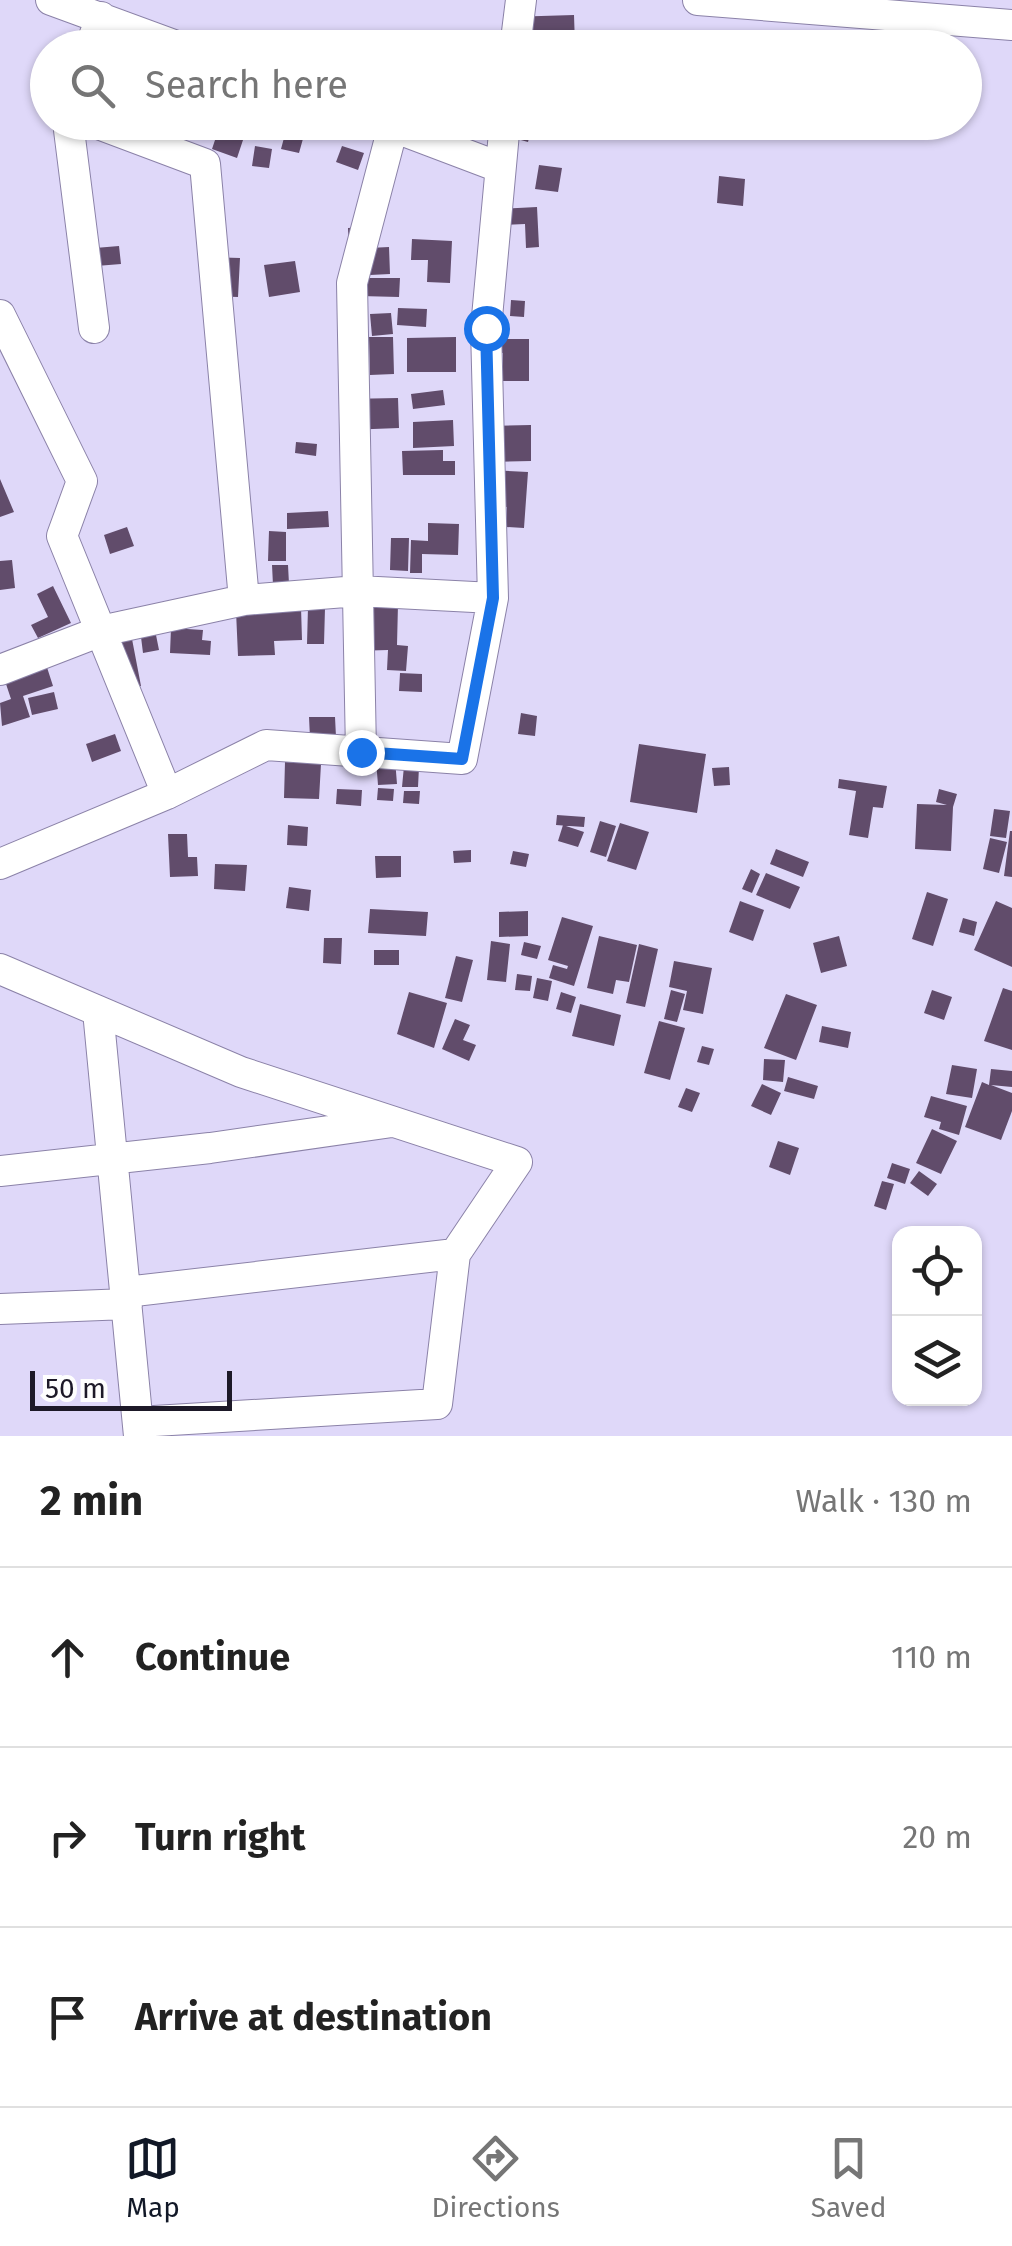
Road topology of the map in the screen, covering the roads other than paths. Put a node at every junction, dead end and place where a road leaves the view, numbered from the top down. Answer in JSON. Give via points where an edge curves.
{"nodes":[{"id":1,"x":51,"y":0,"type":"edge"},
{"id":2,"x":521,"y":0,"type":"edge"},
{"id":3,"x":698,"y":0,"type":"edge"},
{"id":4,"x":101,"y":17,"type":"junction"},
{"id":5,"x":1012,"y":25,"type":"edge"},
{"id":6,"x":96,"y":30,"type":"edge"},
{"id":7,"x":135,"y":30,"type":"edge"},
{"id":8,"x":517,"y":30,"type":"edge"},
{"id":9,"x":70,"y":140,"type":"edge"},
{"id":10,"x":141,"y":140,"type":"edge"},
{"id":11,"x":383,"y":140,"type":"edge"},
{"id":12,"x":425,"y":140,"type":"edge"},
{"id":13,"x":503,"y":140,"type":"edge"},
{"id":14,"x":499,"y":168,"type":"junction"},
{"id":15,"x":0,"y":316,"type":"edge"},
{"id":16,"x":94,"y":328,"type":"dead end"},
{"id":17,"x":358,"y":591,"type":"junction"},
{"id":18,"x":493,"y":598,"type":"junction"},
{"id":19,"x":244,"y":600,"type":"junction"},
{"id":20,"x":100,"y":631,"type":"junction"},
{"id":21,"x":0,"y":670,"type":"edge"},
{"id":22,"x":361,"y":752,"type":"junction"},
{"id":23,"x":166,"y":794,"type":"junction"},
{"id":24,"x":3,"y":857,"type":"edge"},
{"id":25,"x":0,"y":969,"type":"edge"},
{"id":26,"x":98,"y":1011,"type":"junction"},
{"id":27,"x":400,"y":1121,"type":"junction"},
{"id":28,"x":113,"y":1159,"type":"junction"},
{"id":29,"x":0,"y":1171,"type":"edge"},
{"id":30,"x":455,"y":1254,"type":"junction"},
{"id":31,"x":126,"y":1298,"type":"junction"},
{"id":32,"x":0,"y":1309,"type":"edge"},
{"id":33,"x":139,"y":1429,"type":"edge"}],
"edges":[{"from":1,"to":4,"type":"street"},
{"from":2,"to":8,"type":"street"},
{"from":3,"to":5,"type":"street"},
{"from":4,"to":6,"type":"street"},
{"from":4,"to":7,"type":"street"},
{"from":9,"to":16,"type":"street"},
{"from":10,"to":19,"type":"street","via":[[205,164]]},
{"from":11,"to":17,"type":"street","via":[[352,284]]},
{"from":12,"to":14,"type":"street"},
{"from":13,"to":14,"type":"street"},
{"from":14,"to":18,"type":"street","via":[[486,328]]},
{"from":15,"to":20,"type":"street","via":[[82,481],[62,536]]},
{"from":17,"to":18,"type":"street"},
{"from":17,"to":19,"type":"street"},
{"from":17,"to":22,"type":"street"},
{"from":18,"to":22,"type":"street","via":[[462,759]]},
{"from":19,"to":20,"type":"street"},
{"from":20,"to":21,"type":"street"},
{"from":20,"to":23,"type":"street"},
{"from":22,"to":23,"type":"street","via":[[266,745]]},
{"from":23,"to":24,"type":"street"},
{"from":25,"to":26,"type":"street"},
{"from":26,"to":27,"type":"street","via":[[242,1072]]},
{"from":26,"to":28,"type":"street"},
{"from":27,"to":28,"type":"street"},
{"from":27,"to":30,"type":"street","via":[[517,1162]]},
{"from":28,"to":29,"type":"street"},
{"from":28,"to":31,"type":"street"},
{"from":30,"to":31,"type":"street"},
{"from":30,"to":33,"type":"street","via":[[437,1404]]},
{"from":31,"to":32,"type":"street"},
{"from":31,"to":33,"type":"street"}]}
